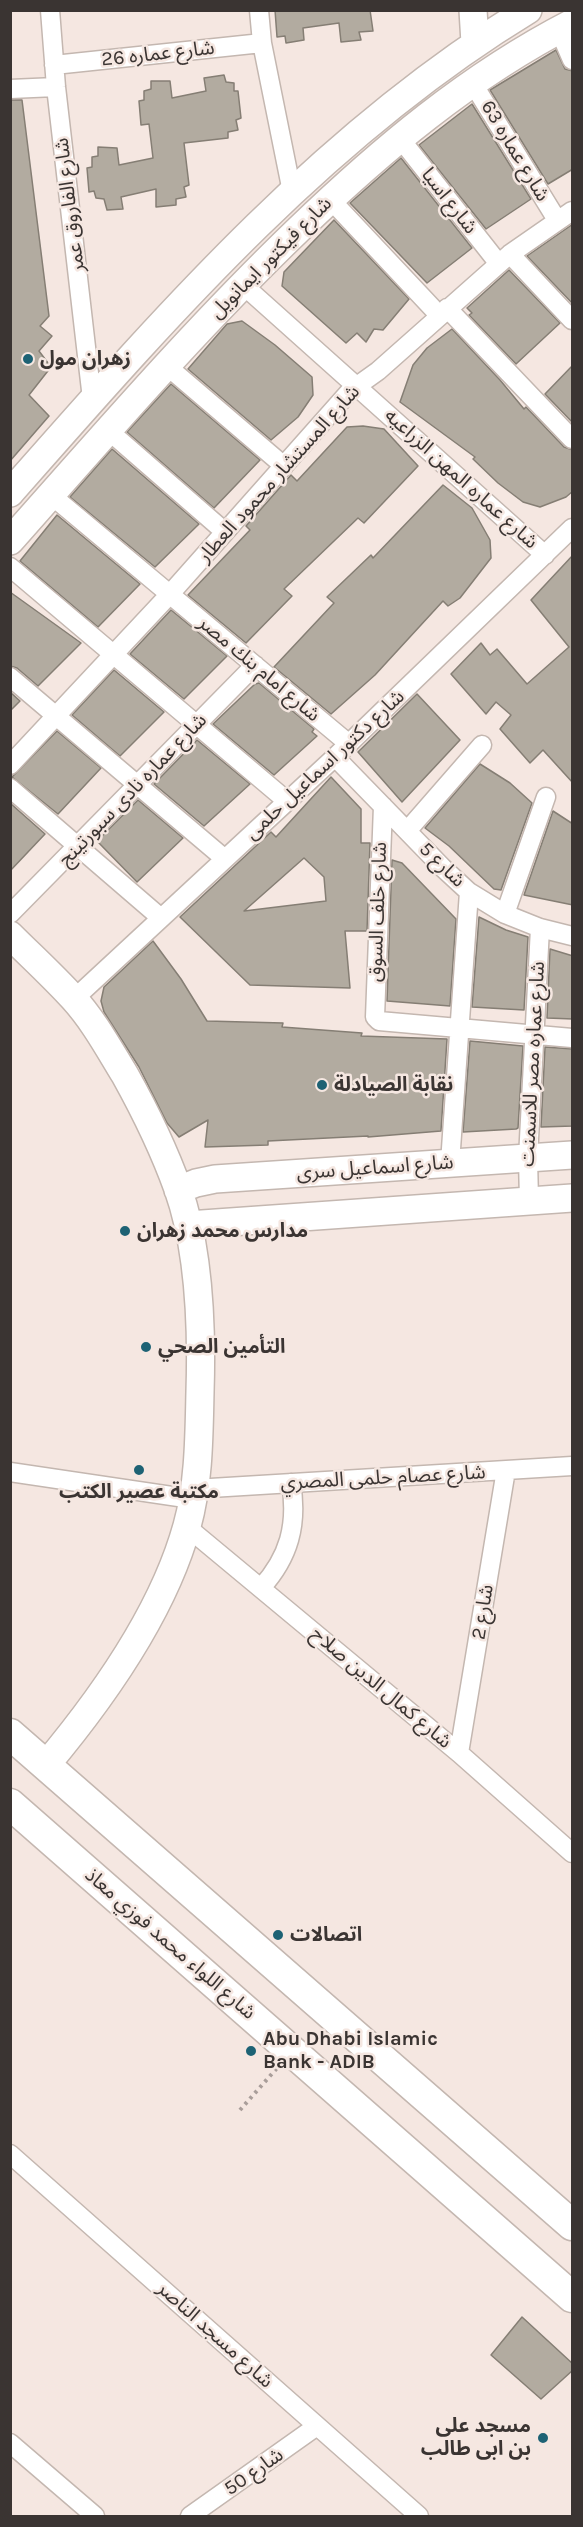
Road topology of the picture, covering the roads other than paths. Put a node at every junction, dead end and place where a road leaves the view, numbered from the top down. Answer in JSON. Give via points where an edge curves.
{"nodes":[{"id":1,"x":50,"y":10,"type":"edge"},
{"id":2,"x":259,"y":10,"type":"edge"},
{"id":3,"x":473,"y":10,"type":"edge"},
{"id":4,"x":528,"y":10,"type":"edge"},
{"id":5,"x":537,"y":10,"type":"edge"},
{"id":6,"x":500,"y":19,"type":"edge"},
{"id":7,"x":560,"y":29,"type":"edge"},
{"id":8,"x":262,"y":43,"type":"junction"},
{"id":9,"x":476,"y":43,"type":"junction"},
{"id":10,"x":573,"y":60,"type":"edge"},
{"id":11,"x":54,"y":65,"type":"junction"},
{"id":12,"x":472,"y":82,"type":"junction"},
{"id":13,"x":56,"y":87,"type":"junction"},
{"id":14,"x":10,"y":89,"type":"edge"},
{"id":15,"x":399,"y":137,"type":"junction"},
{"id":16,"x":292,"y":192,"type":"junction"},
{"id":17,"x":330,"y":200,"type":"junction"},
{"id":18,"x":565,"y":215,"type":"edge"},
{"id":19,"x":504,"y":259,"type":"junction"},
{"id":20,"x":242,"y":284,"type":"junction"},
{"id":21,"x":443,"y":312,"type":"junction"},
{"id":22,"x":573,"y":320,"type":"edge"},
{"id":23,"x":167,"y":366,"type":"junction"},
{"id":24,"x":356,"y":385,"type":"junction"},
{"id":25,"x":92,"y":399,"type":"junction"},
{"id":26,"x":109,"y":431,"type":"junction"},
{"id":27,"x":573,"y":439,"type":"edge"},
{"id":28,"x":284,"y":466,"type":"junction"},
{"id":29,"x":10,"y":493,"type":"edge"},
{"id":30,"x":51,"y":495,"type":"junction"},
{"id":31,"x":573,"y":528,"type":"edge"},
{"id":32,"x":225,"y":532,"type":"junction"},
{"id":33,"x":10,"y":541,"type":"edge"},
{"id":34,"x":545,"y":555,"type":"junction"},
{"id":35,"x":10,"y":567,"type":"edge"},
{"id":36,"x":170,"y":594,"type":"junction"},
{"id":37,"x":114,"y":654,"type":"junction"},
{"id":38,"x":255,"y":665,"type":"junction"},
{"id":39,"x":10,"y":677,"type":"edge"},
{"id":40,"x":56,"y":716,"type":"junction"},
{"id":41,"x":197,"y":724,"type":"junction"},
{"id":42,"x":349,"y":744,"type":"junction"},
{"id":43,"x":482,"y":745,"type":"dead end"},
{"id":44,"x":335,"y":757,"type":"junction"},
{"id":45,"x":10,"y":765,"type":"edge"},
{"id":46,"x":137,"y":785,"type":"junction"},
{"id":47,"x":10,"y":788,"type":"edge"},
{"id":48,"x":546,"y":797,"type":"dead end"},
{"id":49,"x":287,"y":801,"type":"junction"},
{"id":50,"x":383,"y":806,"type":"junction"},
{"id":51,"x":407,"y":831,"type":"junction"},
{"id":52,"x":77,"y":846,"type":"junction"},
{"id":53,"x":225,"y":859,"type":"junction"},
{"id":54,"x":469,"y":892,"type":"junction"},
{"id":55,"x":10,"y":914,"type":"edge"},
{"id":56,"x":505,"y":914,"type":"junction"},
{"id":57,"x":161,"y":918,"type":"junction"},
{"id":58,"x":540,"y":928,"type":"junction"},
{"id":59,"x":10,"y":935,"type":"edge"},
{"id":60,"x":573,"y":936,"type":"edge"},
{"id":61,"x":74,"y":999,"type":"junction"},
{"id":62,"x":459,"y":1028,"type":"junction"},
{"id":63,"x":534,"y":1035,"type":"junction"},
{"id":64,"x":573,"y":1038,"type":"edge"},
{"id":65,"x":573,"y":1155,"type":"edge"},
{"id":66,"x":528,"y":1158,"type":"junction"},
{"id":67,"x":450,"y":1163,"type":"junction"},
{"id":68,"x":362,"y":1168,"type":"junction"},
{"id":69,"x":178,"y":1190,"type":"junction"},
{"id":70,"x":573,"y":1198,"type":"edge"},
{"id":71,"x":530,"y":1201,"type":"junction"},
{"id":72,"x":364,"y":1212,"type":"junction"},
{"id":73,"x":188,"y":1225,"type":"junction"},
{"id":74,"x":573,"y":1466,"type":"edge"},
{"id":75,"x":506,"y":1470,"type":"junction"},
{"id":76,"x":10,"y":1472,"type":"edge"},
{"id":77,"x":291,"y":1483,"type":"junction"},
{"id":78,"x":193,"y":1494,"type":"junction"},
{"id":79,"x":187,"y":1527,"type":"junction"},
{"id":80,"x":261,"y":1588,"type":"junction"},
{"id":81,"x":10,"y":1734,"type":"edge"},
{"id":82,"x":459,"y":1753,"type":"junction"},
{"id":83,"x":46,"y":1766,"type":"junction"},
{"id":84,"x":11,"y":1805,"type":"edge"},
{"id":85,"x":573,"y":1853,"type":"edge"},
{"id":86,"x":11,"y":2154,"type":"edge"},
{"id":87,"x":573,"y":2225,"type":"edge"},
{"id":88,"x":573,"y":2297,"type":"edge"},
{"id":89,"x":317,"y":2426,"type":"junction"},
{"id":90,"x":10,"y":2443,"type":"edge"},
{"id":91,"x":95,"y":2517,"type":"edge"},
{"id":92,"x":190,"y":2517,"type":"edge"},
{"id":93,"x":419,"y":2517,"type":"edge"}],
"edges":[{"from":1,"to":11,"type":"street","name":"شارع الفاروق عمر"},
{"from":2,"to":8,"type":"street"},
{"from":3,"to":9,"type":"street"},
{"from":4,"to":6,"type":"street","name":"شارع فيكتور ايمانويل"},
{"from":5,"to":7,"type":"street"},
{"from":6,"to":9,"type":"street","name":"شارع فيكتور ايمانويل"},
{"from":7,"to":10,"type":"street"},
{"from":7,"to":12,"type":"street","name":"شارع فيكتور ايمانويل"},
{"from":8,"to":11,"type":"street","name":"شارع عماره 26"},
{"from":8,"to":16,"type":"street"},
{"from":9,"to":16,"type":"street","name":"شارع فيكتور ايمانويل","via":[[385,110]]},
{"from":11,"to":13,"type":"street","name":"شارع الفاروق عمر"},
{"from":12,"to":15,"type":"street","name":"شارع فيكتور ايمانويل"},
{"from":12,"to":18,"type":"street","name":"شارع عماره 63"},
{"from":13,"to":14,"type":"street"},
{"from":13,"to":25,"type":"street","name":"شارع الفاروق عمر"},
{"from":15,"to":17,"type":"street","name":"شارع فيكتور ايمانويل"},
{"from":15,"to":19,"type":"street","name":"شارع اسيا"},
{"from":16,"to":25,"type":"street","name":"شارع فيكتور ايمانويل","via":[[172,311]]},
{"from":17,"to":20,"type":"street","name":"شارع فيكتور ايمانويل"},
{"from":17,"to":21,"type":"street"},
{"from":18,"to":19,"type":"street","name":"شارع المستشار محمود العطار"},
{"from":19,"to":21,"type":"street","name":"شارع المستشار محمود العطار"},
{"from":19,"to":22,"type":"street","name":"شارع اسيا"},
{"from":20,"to":23,"type":"street","name":"شارع فيكتور ايمانويل"},
{"from":20,"to":24,"type":"street","name":"شارع عماره المهن الزراعيه"},
{"from":21,"to":24,"type":"street","name":"شارع المستشار محمود العطار","via":[[378,371]]},
{"from":21,"to":27,"type":"street"},
{"from":23,"to":26,"type":"street","name":"شارع فيكتور ايمانويل"},
{"from":23,"to":28,"type":"street"},
{"from":24,"to":28,"type":"street","name":"شارع المستشار محمود العطار"},
{"from":24,"to":34,"type":"street","name":"شارع عماره المهن الزراعيه"},
{"from":25,"to":29,"type":"street","name":"شارع فيكتور ايمانويل"},
{"from":26,"to":30,"type":"street","name":"شارع فيكتور ايمانويل"},
{"from":26,"to":32,"type":"street"},
{"from":28,"to":32,"type":"street","name":"شارع المستشار محمود العطار"},
{"from":30,"to":33,"type":"street","name":"شارع فيكتور ايمانويل"},
{"from":30,"to":36,"type":"street","name":"شارع امام بنك مصر"},
{"from":31,"to":34,"type":"street","name":"شارع دكتور اسماعيل حلمى"},
{"from":32,"to":36,"type":"street","name":"شارع المستشار محمود العطار"},
{"from":34,"to":42,"type":"street","name":"شارع دكتور اسماعيل حلمى"},
{"from":35,"to":37,"type":"street"},
{"from":36,"to":37,"type":"street","name":"شارع المستشار محمود العطار"},
{"from":36,"to":38,"type":"street","name":"شارع امام بنك مصر"},
{"from":37,"to":40,"type":"street","name":"شارع المستشار محمود العطار"},
{"from":37,"to":41,"type":"street"},
{"from":38,"to":41,"type":"street","name":"شارع عماره نادى سبورتينج"},
{"from":38,"to":42,"type":"street","name":"شارع امام بنك مصر"},
{"from":39,"to":40,"type":"street"},
{"from":40,"to":45,"type":"street","name":"شارع المستشار محمود العطار"},
{"from":40,"to":46,"type":"street"},
{"from":41,"to":46,"type":"street","name":"شارع عماره نادى سبورتينج"},
{"from":41,"to":49,"type":"street"},
{"from":42,"to":44,"type":"street","name":"شارع دكتور اسماعيل حلمى"},
{"from":43,"to":51,"type":"street"},
{"from":44,"to":49,"type":"street","name":"شارع دكتور اسماعيل حلمى"},
{"from":44,"to":50,"type":"street","name":"شارع 5"},
{"from":46,"to":52,"type":"street","name":"شارع عماره نادى سبورتينج"},
{"from":46,"to":53,"type":"street"},
{"from":47,"to":52,"type":"street"},
{"from":48,"to":56,"type":"street"},
{"from":49,"to":53,"type":"street","name":"شارع دكتور اسماعيل حلمى"},
{"from":50,"to":51,"type":"street","name":"شارع 5"},
{"from":50,"to":62,"type":"street","name":"شارع خلف السوق","via":[[375,1017],[379,1021]]},
{"from":51,"to":54,"type":"street","name":"شارع 5"},
{"from":52,"to":55,"type":"street","name":"شارع عماره نادى سبورتينج"},
{"from":52,"to":57,"type":"street"},
{"from":53,"to":57,"type":"street","name":"شارع دكتور اسماعيل حلمى"},
{"from":54,"to":56,"type":"street","name":"شارع 5"},
{"from":54,"to":62,"type":"street"},
{"from":56,"to":58,"type":"street","name":"شارع 5"},
{"from":57,"to":61,"type":"street","name":"شارع دكتور اسماعيل حلمى"},
{"from":58,"to":60,"type":"street","name":"شارع 5"},
{"from":58,"to":63,"type":"street","name":"شارع عماره مصر للاسمنت"},
{"from":59,"to":61,"type":"street"},
{"from":61,"to":69,"type":"street","via":[[131,1086]]},
{"from":62,"to":63,"type":"street"},
{"from":62,"to":67,"type":"street"},
{"from":63,"to":64,"type":"street"},
{"from":63,"to":66,"type":"street","name":"شارع عماره مصر للاسمنت"},
{"from":65,"to":66,"type":"street","name":"شارع اسماعيل سرى"},
{"from":66,"to":67,"type":"street","name":"شارع اسماعيل سرى"},
{"from":66,"to":71,"type":"street","name":"شارع عماره مصر للاسمنت"},
{"from":67,"to":68,"type":"street","name":"شارع اسماعيل سرى"},
{"from":68,"to":69,"type":"street","name":"شارع اسماعيل سرى","via":[[205,1180]]},
{"from":68,"to":72,"type":"street"},
{"from":69,"to":73,"type":"street"},
{"from":70,"to":71,"type":"street"},
{"from":71,"to":72,"type":"street"},
{"from":72,"to":73,"type":"street"},
{"from":73,"to":78,"type":"street","via":[[201,1362],[200,1431]]},
{"from":74,"to":75,"type":"street","name":"شارع عصام حلمى المصري"},
{"from":75,"to":77,"type":"street","name":"شارع عصام حلمى المصري"},
{"from":75,"to":82,"type":"street","name":"شارع 2"},
{"from":76,"to":78,"type":"street","name":"شارع عصام حلمى المصري"},
{"from":77,"to":78,"type":"street","name":"شارع عصام حلمى المصري"},
{"from":77,"to":80,"type":"street","via":[[291,1540],[274,1574]]},
{"from":78,"to":79,"type":"street"},
{"from":79,"to":80,"type":"street","name":"شارع كمال الدين صلاح"},
{"from":79,"to":83,"type":"street","via":[[169,1574],[127,1655],[83,1722]]},
{"from":80,"to":82,"type":"street","name":"شارع كمال الدين صلاح"},
{"from":81,"to":83,"type":"main road"},
{"from":82,"to":85,"type":"street","name":"شارع كمال الدين صلاح"},
{"from":83,"to":87,"type":"main road"},
{"from":84,"to":88,"type":"main road","name":"شارع اللواء محمد فوزي معاذ"},
{"from":86,"to":89,"type":"street","name":"شارع مسجد الناصر"},
{"from":89,"to":92,"type":"street","name":"شارع 50"},
{"from":89,"to":93,"type":"street","name":"شارع مسجد الناصر"},
{"from":90,"to":91,"type":"street"}]}
